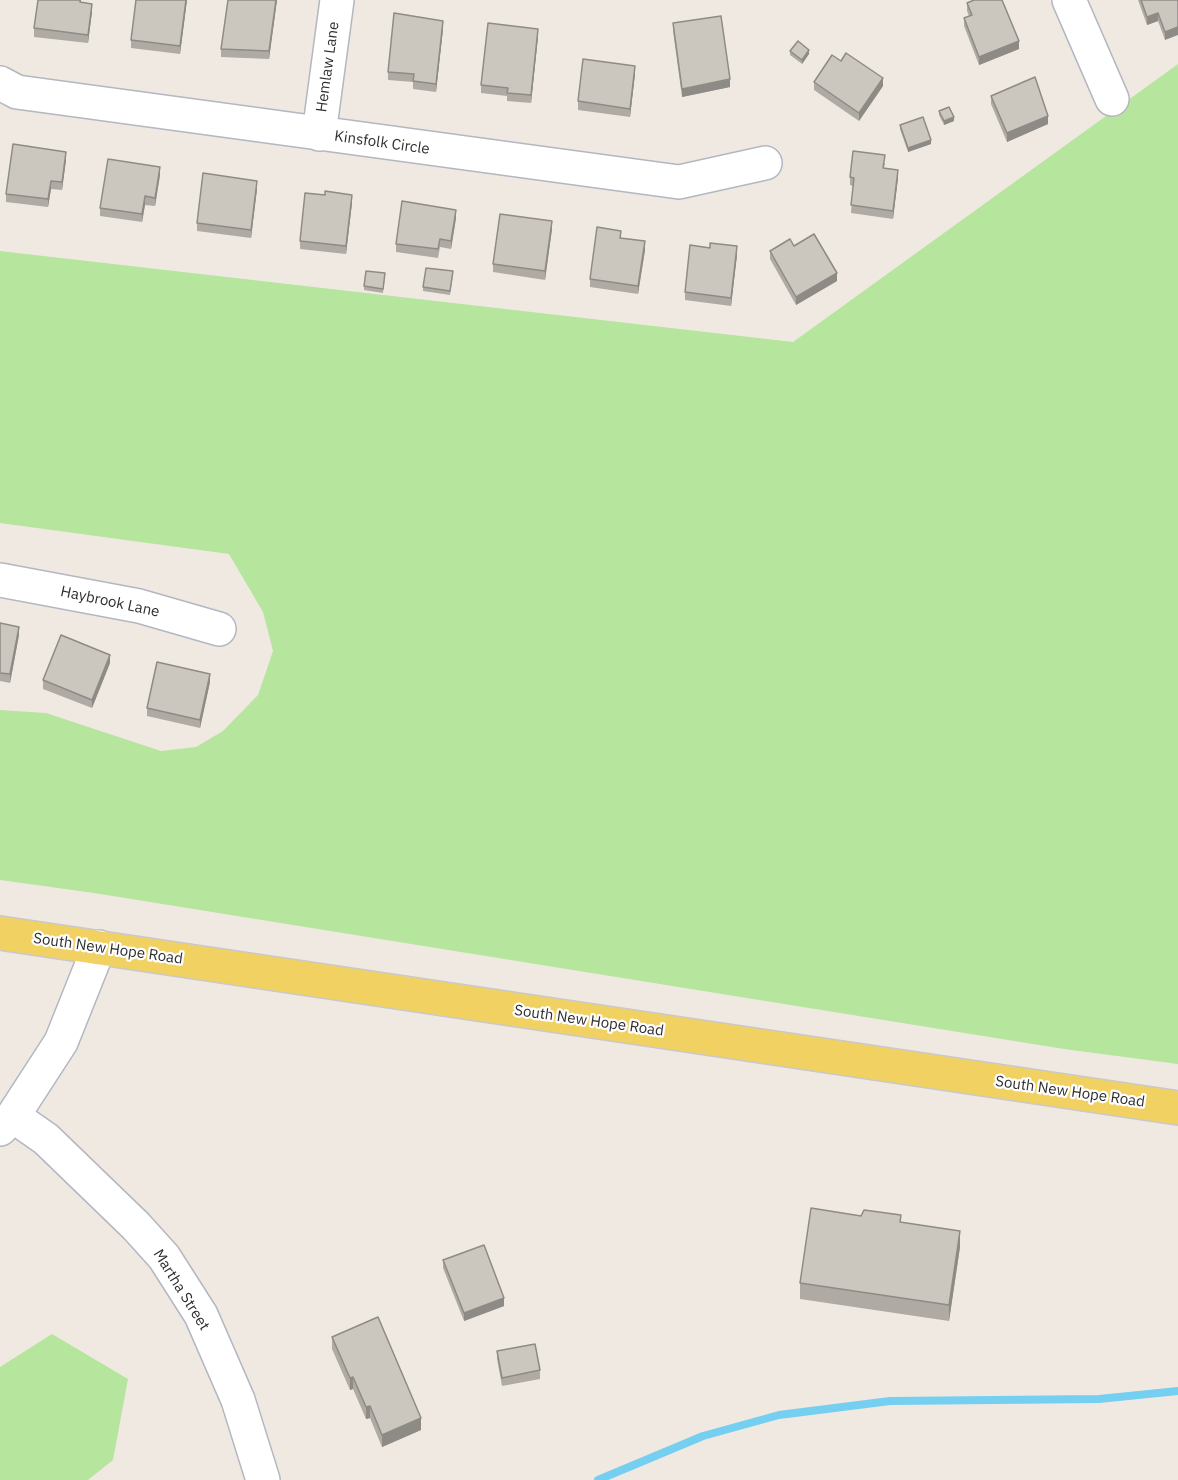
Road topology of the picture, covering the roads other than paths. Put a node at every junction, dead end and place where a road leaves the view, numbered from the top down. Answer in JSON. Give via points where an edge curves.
{"nodes":[{"id":1,"x":337,"y":0,"type":"edge"},
{"id":2,"x":1069,"y":0,"type":"edge"},
{"id":3,"x":0,"y":83,"type":"edge"},
{"id":4,"x":1112,"y":99,"type":"dead end"},
{"id":5,"x":318,"y":134,"type":"junction"},
{"id":6,"x":765,"y":162,"type":"dead end"},
{"id":7,"x":0,"y":580,"type":"edge"},
{"id":8,"x":219,"y":629,"type":"dead end"},
{"id":9,"x":0,"y":933,"type":"edge"},
{"id":10,"x":99,"y":947,"type":"junction"},
{"id":11,"x":1178,"y":1108,"type":"edge"},
{"id":12,"x":6,"y":1123,"type":"edge"},
{"id":13,"x":263,"y":1480,"type":"edge"}],
"edges":[{"from":1,"to":5,"type":"street","name":"Hemlaw Lane"},
{"from":2,"to":4,"type":"street"},
{"from":3,"to":5,"type":"street","name":"Kinsfolk Circle","via":[[17,92]]},
{"from":5,"to":6,"type":"street","name":"Kinsfolk Circle","via":[[679,182]]},
{"from":7,"to":8,"type":"street","name":"Haybrook Lane","via":[[139,606]]},
{"from":9,"to":10,"type":"main road","name":"South New Hope Road"},
{"from":10,"to":11,"type":"main road","name":"South New Hope Road"},
{"from":10,"to":12,"type":"street","via":[[62,1042]]},
{"from":12,"to":13,"type":"street","name":"Martha Street","via":[[46,1139],[164,1257],[201,1316],[238,1400]]}]}
